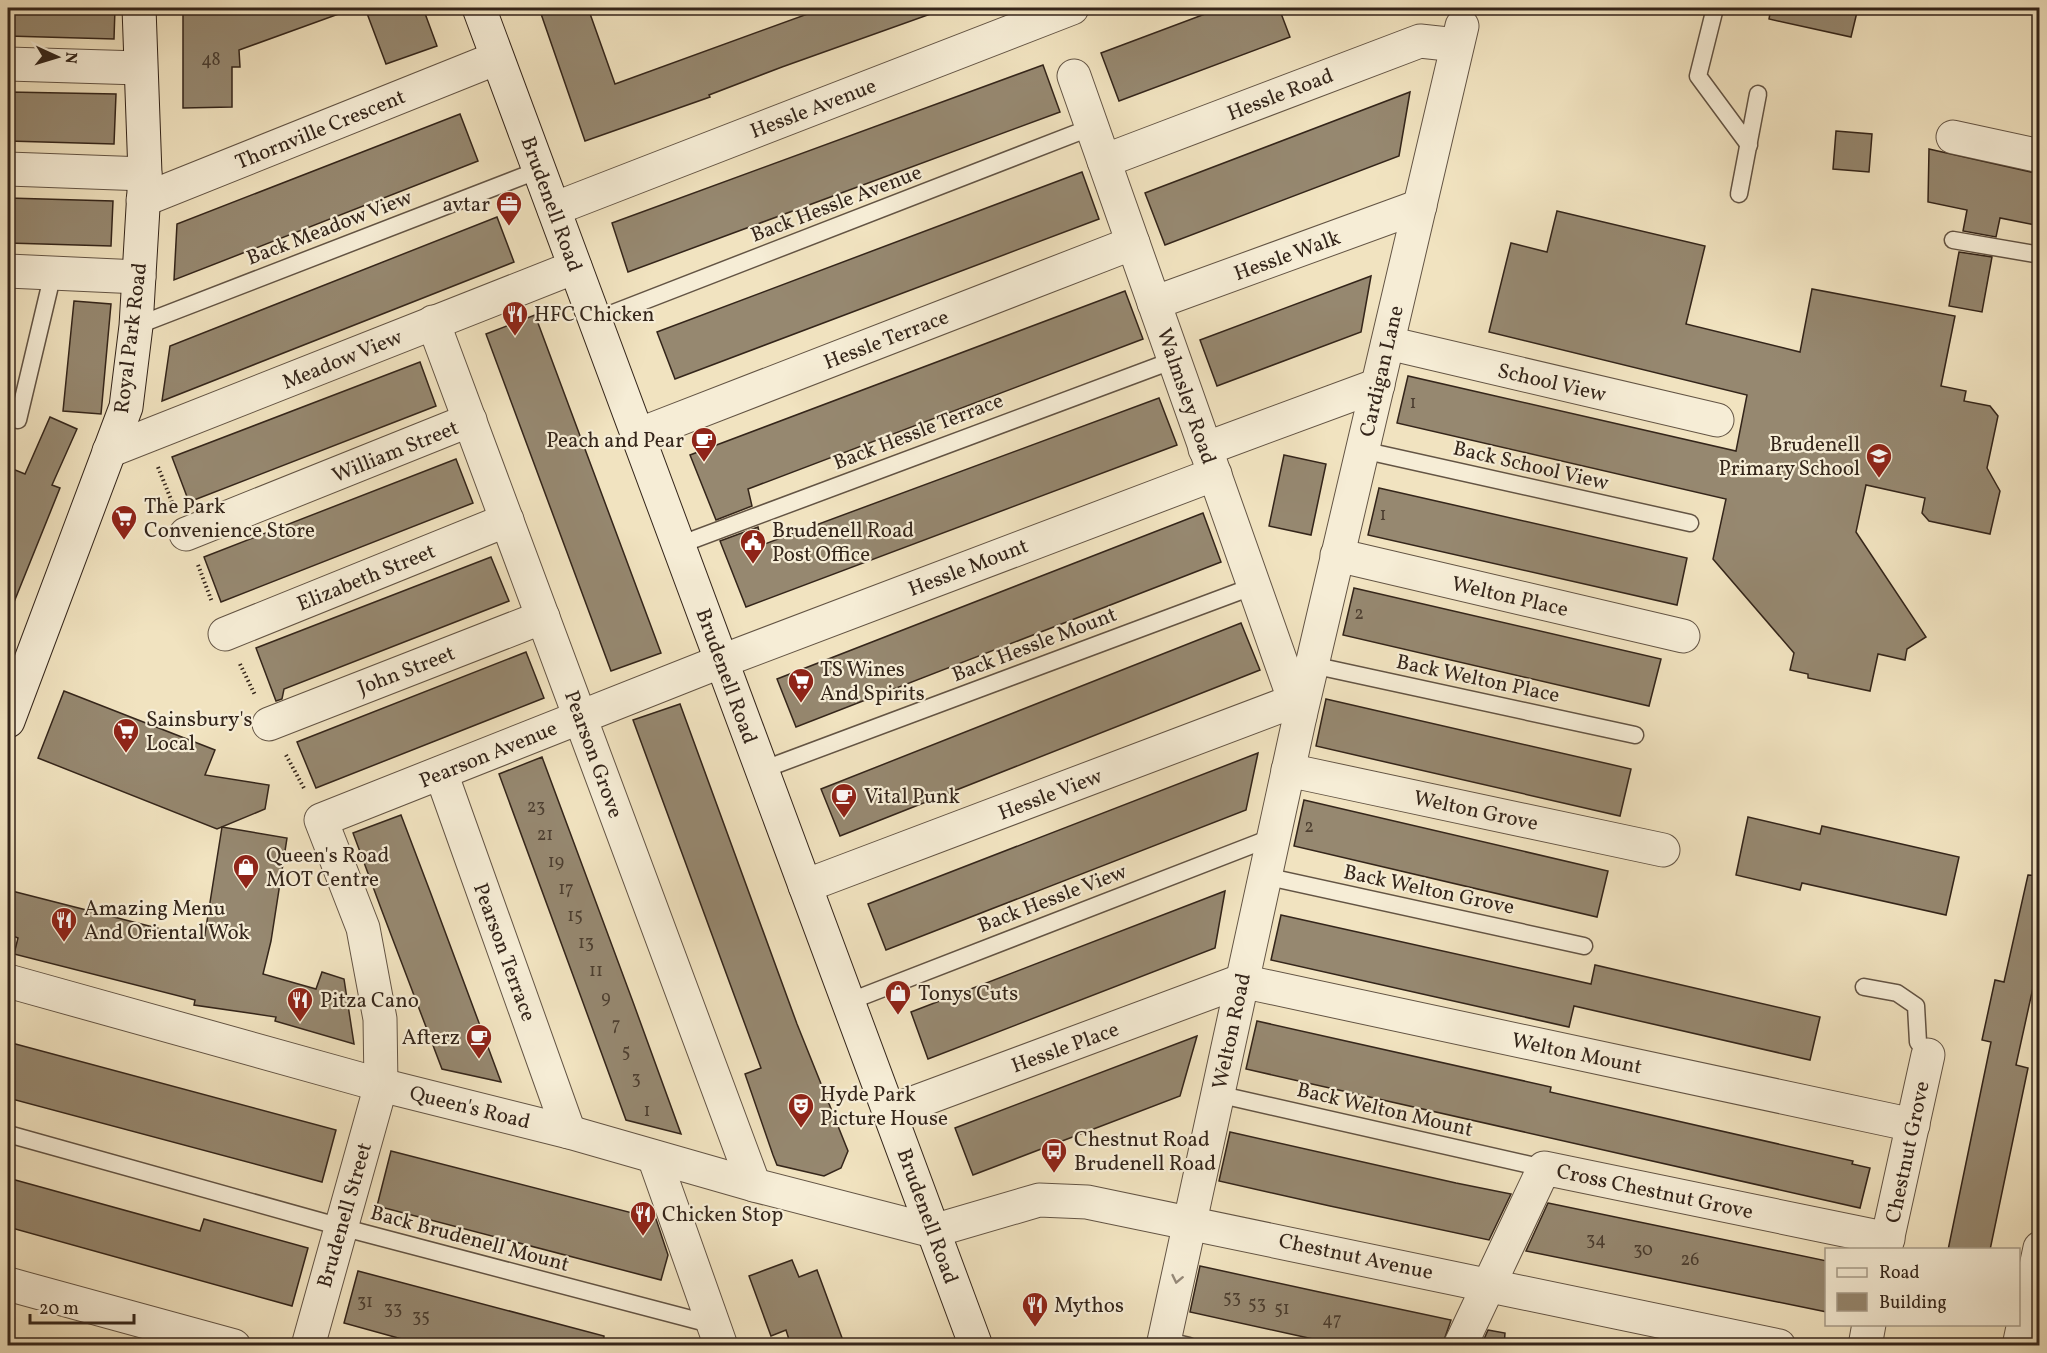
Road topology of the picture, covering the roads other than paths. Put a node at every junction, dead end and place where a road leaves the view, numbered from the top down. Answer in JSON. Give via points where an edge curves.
{"nodes":[{"id":1,"x":139,"y":8,"type":"edge"},
{"id":2,"x":479,"y":8,"type":"edge"},
{"id":3,"x":1715,"y":8,"type":"edge"},
{"id":4,"x":1056,"y":10,"type":"edge"},
{"id":5,"x":1460,"y":35,"type":"joint"},
{"id":6,"x":498,"y":58,"type":"junction"},
{"id":7,"x":8,"y":64,"type":"edge"},
{"id":8,"x":140,"y":68,"type":"junction"},
{"id":9,"x":1074,"y":75,"type":"dead end"},
{"id":10,"x":1758,"y":94,"type":"dead end"},
{"id":11,"x":1092,"y":127,"type":"junction"},
{"id":12,"x":1953,"y":137,"type":"dead end"},
{"id":13,"x":1749,"y":145,"type":"junction"},
{"id":14,"x":2040,"y":156,"type":"edge"},
{"id":15,"x":1104,"y":161,"type":"junction"},
{"id":16,"x":8,"y":169,"type":"edge"},
{"id":17,"x":539,"y":170,"type":"junction"},
{"id":18,"x":144,"y":187,"type":"junction"},
{"id":19,"x":1739,"y":194,"type":"dead end"},
{"id":20,"x":1420,"y":206,"type":"junction"},
{"id":21,"x":554,"y":209,"type":"junction"},
{"id":22,"x":1953,"y":240,"type":"dead end"},
{"id":23,"x":1133,"y":243,"type":"junction"},
{"id":24,"x":2040,"y":255,"type":"edge"},
{"id":25,"x":575,"y":267,"type":"junction"},
{"id":26,"x":8,"y":271,"type":"edge"},
{"id":27,"x":53,"y":273,"type":"junction"},
{"id":28,"x":138,"y":277,"type":"junction"},
{"id":29,"x":1154,"y":303,"type":"junction"},
{"id":30,"x":595,"y":320,"type":"junction"},
{"id":31,"x":434,"y":322,"type":"junction"},
{"id":32,"x":136,"y":326,"type":"junction"},
{"id":33,"x":1388,"y":343,"type":"junction"},
{"id":34,"x":1174,"y":360,"type":"junction"},
{"id":35,"x":1378,"y":386,"type":"junction"},
{"id":36,"x":18,"y":420,"type":"dead end"},
{"id":37,"x":470,"y":420,"type":"junction"},
{"id":38,"x":1717,"y":420,"type":"dead end"},
{"id":39,"x":638,"y":435,"type":"junction"},
{"id":40,"x":1362,"y":450,"type":"junction"},
{"id":41,"x":109,"y":451,"type":"junction"},
{"id":42,"x":1210,"y":461,"type":"junction"},
{"id":43,"x":507,"y":520,"type":"junction"},
{"id":44,"x":1690,"y":523,"type":"dead end"},
{"id":45,"x":186,"y":534,"type":"dead end"},
{"id":46,"x":678,"y":545,"type":"junction"},
{"id":47,"x":1338,"y":555,"type":"junction"},
{"id":48,"x":1254,"y":586,"type":"junction"},
{"id":49,"x":543,"y":617,"type":"junction"},
{"id":50,"x":225,"y":634,"type":"dead end"},
{"id":51,"x":1683,"y":636,"type":"dead end"},
{"id":52,"x":722,"y":661,"type":"junction"},
{"id":53,"x":1312,"y":666,"type":"junction"},
{"id":54,"x":1297,"y":709,"type":"junction"},
{"id":55,"x":580,"y":717,"type":"junction"},
{"id":56,"x":8,"y":721,"type":"edge"},
{"id":57,"x":269,"y":724,"type":"dead end"},
{"id":58,"x":1635,"y":735,"type":"dead end"},
{"id":59,"x":762,"y":770,"type":"junction"},
{"id":60,"x":1288,"y":770,"type":"junction"},
{"id":61,"x":441,"y":773,"type":"junction"},
{"id":62,"x":321,"y":820,"type":"joint"},
{"id":63,"x":1274,"y":837,"type":"junction"},
{"id":64,"x":1664,"y":850,"type":"dead end"},
{"id":65,"x":1264,"y":876,"type":"junction"},
{"id":66,"x":805,"y":886,"type":"junction"},
{"id":67,"x":1584,"y":946,"type":"dead end"},
{"id":68,"x":8,"y":981,"type":"edge"},
{"id":69,"x":1241,"y":981,"type":"junction"},
{"id":70,"x":1864,"y":987,"type":"dead end"},
{"id":71,"x":848,"y":1002,"type":"junction"},
{"id":72,"x":1928,"y":1055,"type":"joint"},
{"id":73,"x":381,"y":1085,"type":"junction"},
{"id":74,"x":1217,"y":1094,"type":"junction"},
{"id":75,"x":889,"y":1112,"type":"junction"},
{"id":76,"x":1913,"y":1125,"type":"junction"},
{"id":77,"x":569,"y":1132,"type":"junction"},
{"id":78,"x":8,"y":1134,"type":"edge"},
{"id":79,"x":654,"y":1157,"type":"junction"},
{"id":80,"x":1544,"y":1168,"type":"junction"},
{"id":81,"x":754,"y":1185,"type":"junction"},
{"id":82,"x":1189,"y":1221,"type":"junction"},
{"id":83,"x":341,"y":1227,"type":"junction"},
{"id":84,"x":933,"y":1232,"type":"junction"},
{"id":85,"x":1887,"y":1244,"type":"edge"},
{"id":86,"x":2040,"y":1248,"type":"edge"},
{"id":87,"x":1490,"y":1283,"type":"junction"},
{"id":88,"x":8,"y":1284,"type":"edge"},
{"id":89,"x":1869,"y":1326,"type":"edge"},
{"id":90,"x":717,"y":1335,"type":"edge"},
{"id":91,"x":1172,"y":1344,"type":"edge"},
{"id":92,"x":234,"y":1346,"type":"edge"},
{"id":93,"x":308,"y":1346,"type":"edge"},
{"id":94,"x":976,"y":1346,"type":"edge"},
{"id":95,"x":1460,"y":1346,"type":"edge"},
{"id":96,"x":1779,"y":1346,"type":"edge"},
{"id":97,"x":1865,"y":1346,"type":"edge"},
{"id":98,"x":2019,"y":1346,"type":"edge"}],
"edges":[{"from":1,"to":8,"type":"street","name":"Royal Park Road"},
{"from":2,"to":6,"type":"street","name":"Brudenell Road"},
{"from":3,"to":13,"type":"lane","via":[[1698,76]]},
{"from":4,"to":21,"type":"street","name":"Hessle Avenue"},
{"from":5,"to":15,"type":"street","name":"Hessle Road","via":[[1420,41]]},
{"from":5,"to":20,"type":"street","name":"Cardigan Lane"},
{"from":6,"to":17,"type":"street","name":"Brudenell Road"},
{"from":6,"to":18,"type":"street","name":"Thornville Crescent"},
{"from":7,"to":8,"type":"street"},
{"from":8,"to":18,"type":"street","name":"Royal Park Road"},
{"from":9,"to":11,"type":"street","name":"Walmsley Road"},
{"from":10,"to":13,"type":"lane"},
{"from":11,"to":15,"type":"street","name":"Walmsley Road"},
{"from":11,"to":30,"type":"lane","name":"Back Hessle Avenue"},
{"from":12,"to":14,"type":"street"},
{"from":13,"to":19,"type":"lane"},
{"from":15,"to":23,"type":"street","name":"Walmsley Road"},
{"from":16,"to":18,"type":"street"},
{"from":17,"to":21,"type":"street","name":"Brudenell Road"},
{"from":17,"to":32,"type":"lane","name":"Back Meadow View"},
{"from":18,"to":28,"type":"street","name":"Royal Park Road"},
{"from":20,"to":29,"type":"street","name":"Hessle Walk"},
{"from":20,"to":33,"type":"street","name":"Cardigan Lane"},
{"from":21,"to":25,"type":"street","name":"Brudenell Road"},
{"from":22,"to":24,"type":"lane"},
{"from":23,"to":29,"type":"street","name":"Walmsley Road"},
{"from":23,"to":39,"type":"street","name":"Hessle Terrace"},
{"from":25,"to":30,"type":"street","name":"Brudenell Road"},
{"from":25,"to":31,"type":"street","name":"Meadow View"},
{"from":26,"to":27,"type":"street"},
{"from":27,"to":28,"type":"street"},
{"from":27,"to":36,"type":"lane"},
{"from":28,"to":32,"type":"street","name":"Royal Park Road"},
{"from":29,"to":34,"type":"street","name":"Walmsley Road"},
{"from":30,"to":39,"type":"street","name":"Brudenell Road"},
{"from":31,"to":37,"type":"street","name":"Pearson Grove"},
{"from":31,"to":41,"type":"street","name":"Meadow View"},
{"from":32,"to":41,"type":"street","name":"Royal Park Road","via":[[126,408]]},
{"from":33,"to":35,"type":"street","name":"Cardigan Lane"},
{"from":33,"to":38,"type":"street","name":"School View"},
{"from":34,"to":42,"type":"street","name":"Walmsley Road"},
{"from":34,"to":46,"type":"lane","name":"Back Hessle Terrace"},
{"from":35,"to":40,"type":"street","name":"Cardigan Lane"},
{"from":35,"to":42,"type":"street","name":"Hessle Mount"},
{"from":37,"to":43,"type":"street","name":"Pearson Grove"},
{"from":37,"to":45,"type":"street","name":"William Street"},
{"from":39,"to":46,"type":"street","name":"Brudenell Road"},
{"from":40,"to":44,"type":"lane","name":"Back School View"},
{"from":40,"to":47,"type":"street","name":"Cardigan Lane"},
{"from":41,"to":56,"type":"street","name":"Royal Park Road"},
{"from":42,"to":48,"type":"street","name":"Walmsley Road"},
{"from":42,"to":52,"type":"street","name":"Hessle Mount"},
{"from":43,"to":49,"type":"street","name":"Pearson Grove"},
{"from":43,"to":50,"type":"street","name":"Elizabeth Street"},
{"from":46,"to":52,"type":"street","name":"Brudenell Road"},
{"from":47,"to":51,"type":"street","name":"Welton Place"},
{"from":47,"to":53,"type":"street","name":"Cardigan Lane"},
{"from":48,"to":54,"type":"street","name":"Walmsley Road"},
{"from":48,"to":59,"type":"lane","name":"Back Hessle Mount"},
{"from":49,"to":55,"type":"street","name":"Pearson Grove"},
{"from":49,"to":57,"type":"street","name":"John Street"},
{"from":52,"to":55,"type":"street","name":"Pearson Avenue"},
{"from":52,"to":59,"type":"street","name":"Brudenell Road"},
{"from":53,"to":54,"type":"street","name":"Cardigan Lane"},
{"from":53,"to":58,"type":"lane","name":"Back Welton Place"},
{"from":54,"to":60,"type":"street","name":"Welton Road"},
{"from":54,"to":66,"type":"street","name":"Hessle View"},
{"from":55,"to":61,"type":"street","name":"Pearson Avenue"},
{"from":55,"to":81,"type":"street","name":"Pearson Grove"},
{"from":59,"to":66,"type":"street","name":"Brudenell Road"},
{"from":60,"to":63,"type":"street","name":"Welton Road"},
{"from":60,"to":64,"type":"street","name":"Welton Grove"},
{"from":61,"to":62,"type":"street","name":"Pearson Avenue"},
{"from":61,"to":77,"type":"street","name":"Pearson Terrace"},
{"from":62,"to":73,"type":"street","name":"Brudenell Street","via":[[363,928],[380,1019]]},
{"from":63,"to":65,"type":"street","name":"Welton Road"},
{"from":63,"to":71,"type":"lane","name":"Back Hessle View"},
{"from":65,"to":67,"type":"lane","name":"Back Welton Grove"},
{"from":65,"to":69,"type":"street","name":"Welton Road"},
{"from":66,"to":71,"type":"street","name":"Brudenell Road"},
{"from":68,"to":73,"type":"street","name":"Queen's Road"},
{"from":69,"to":74,"type":"street","name":"Welton Road"},
{"from":69,"to":75,"type":"street","name":"Hessle Place"},
{"from":69,"to":76,"type":"street","name":"Welton Mount"},
{"from":70,"to":72,"type":"lane","via":[[1897,993],[1916,1006],[1918,1042]]},
{"from":71,"to":75,"type":"street","name":"Brudenell Road"},
{"from":72,"to":76,"type":"street","name":"Chestnut Grove"},
{"from":73,"to":77,"type":"street","name":"Queen's Road"},
{"from":73,"to":83,"type":"street","name":"Brudenell Street"},
{"from":74,"to":80,"type":"lane","name":"Back Welton Mount"},
{"from":74,"to":82,"type":"street","name":"Welton Road"},
{"from":75,"to":84,"type":"street","name":"Brudenell Road"},
{"from":76,"to":85,"type":"street","name":"Chestnut Grove"},
{"from":77,"to":79,"type":"street","name":"Queen's Road"},
{"from":78,"to":83,"type":"lane","name":"Back Brudenell Mount"},
{"from":79,"to":81,"type":"street","name":"Queen's Road"},
{"from":79,"to":90,"type":"street"},
{"from":80,"to":85,"type":"street","name":"Cross Chestnut Grove"},
{"from":80,"to":87,"type":"street","name":"Cross Chestnut Grove"},
{"from":81,"to":84,"type":"street","name":"Queen's Road"},
{"from":82,"to":84,"type":"street","name":"Chestnut Avenue","via":[[1087,1202],[1039,1200]]},
{"from":82,"to":87,"type":"street","name":"Chestnut Avenue"},
{"from":82,"to":91,"type":"street","name":"Welton Road","one_way":true},
{"from":83,"to":90,"type":"lane","name":"Back Brudenell Mount"},
{"from":83,"to":93,"type":"street","name":"Brudenell Street"},
{"from":84,"to":94,"type":"street","name":"Brudenell Road"},
{"from":86,"to":98,"type":"street"},
{"from":87,"to":95,"type":"street","name":"Cross Chestnut Grove"},
{"from":87,"to":96,"type":"street","name":"Chestnut Avenue"},
{"from":88,"to":92,"type":"street"},
{"from":89,"to":97,"type":"street"}]}
